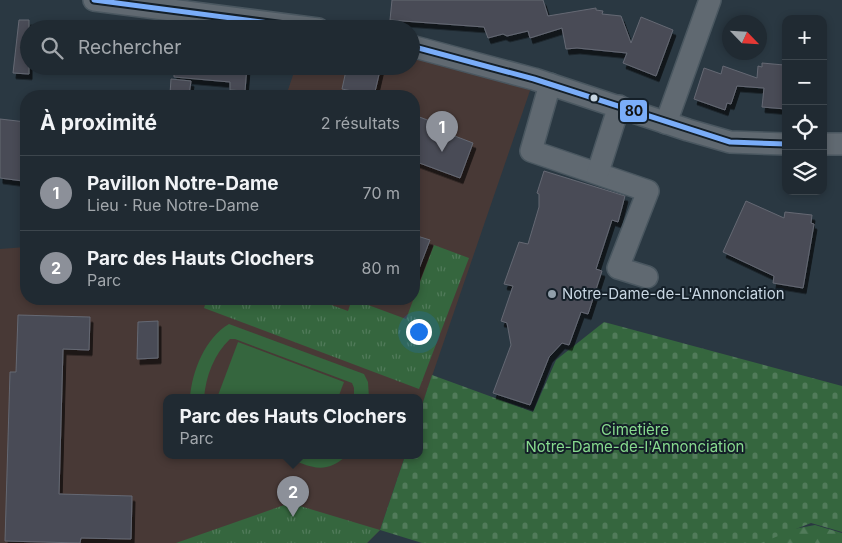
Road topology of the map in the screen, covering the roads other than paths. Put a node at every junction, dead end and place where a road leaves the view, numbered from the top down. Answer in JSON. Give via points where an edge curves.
{"nodes":[{"id":1,"x":94,"y":0,"type":"edge"},
{"id":2,"x":710,"y":0,"type":"edge"},
{"id":3,"x":248,"y":20,"type":"edge"},
{"id":4,"x":420,"y":48,"type":"edge"},
{"id":5,"x":550,"y":84,"type":"junction"},
{"id":6,"x":619,"y":106,"type":"junction"},
{"id":7,"x":666,"y":123,"type":"junction"},
{"id":8,"x":782,"y":144,"type":"edge"},
{"id":9,"x":827,"y":144,"type":"edge"},
{"id":10,"x":842,"y":144,"type":"edge"},
{"id":11,"x":598,"y":172,"type":"junction"},
{"id":12,"x":647,"y":277,"type":"dead end"}],
"edges":[{"from":1,"to":3,"type":"street"},
{"from":2,"to":7,"type":"street"},
{"from":4,"to":5,"type":"street","via":[[473,60]]},
{"from":5,"to":6,"type":"street"},
{"from":5,"to":11,"type":"street","via":[[531,151]]},
{"from":6,"to":7,"type":"street"},
{"from":6,"to":11,"type":"street"},
{"from":7,"to":8,"type":"street","via":[[730,142]]},
{"from":9,"to":10,"type":"street"},
{"from":11,"to":12,"type":"street","via":[[648,191],[618,268]]}]}
